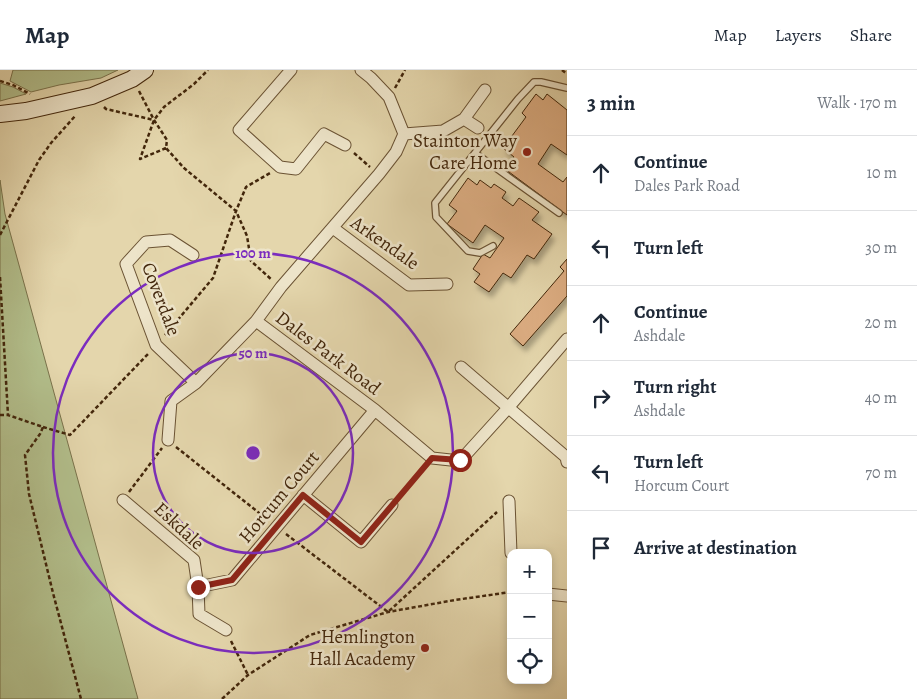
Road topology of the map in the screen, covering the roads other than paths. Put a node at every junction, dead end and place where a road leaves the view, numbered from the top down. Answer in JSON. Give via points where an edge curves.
{"nodes":[{"id":1,"x":291,"y":70,"type":"edge"},
{"id":2,"x":361,"y":70,"type":"edge"},
{"id":3,"x":138,"y":74,"type":"edge"},
{"id":4,"x":567,"y":88,"type":"edge"},
{"id":5,"x":485,"y":90,"type":"dead end"},
{"id":6,"x":0,"y":114,"type":"edge"},
{"id":7,"x":464,"y":119,"type":"junction"},
{"id":8,"x":478,"y":128,"type":"dead end"},
{"id":9,"x":404,"y":134,"type":"junction"},
{"id":10,"x":345,"y":145,"type":"road end"},
{"id":11,"x":475,"y":153,"type":"junction"},
{"id":12,"x":559,"y":213,"type":"dead end"},
{"id":13,"x":333,"y":228,"type":"junction"},
{"id":14,"x":493,"y":246,"type":"dead end"},
{"id":15,"x":193,"y":255,"type":"dead end"},
{"id":16,"x":447,"y":284,"type":"dead end"},
{"id":17,"x":256,"y":321,"type":"junction"},
{"id":18,"x":567,"y":339,"type":"edge"},
{"id":19,"x":461,"y":367,"type":"dead end"},
{"id":20,"x":196,"y":383,"type":"junction"},
{"id":21,"x":508,"y":408,"type":"junction"},
{"id":22,"x":375,"y":410,"type":"junction"},
{"id":23,"x":168,"y":440,"type":"road end"},
{"id":24,"x":567,"y":462,"type":"edge"},
{"id":25,"x":303,"y":495,"type":"junction"},
{"id":26,"x":124,"y":500,"type":"road end"},
{"id":27,"x":509,"y":500,"type":"road end"},
{"id":28,"x":392,"y":505,"type":"road end"},
{"id":29,"x":511,"y":549,"type":"edge"},
{"id":30,"x":198,"y":587,"type":"junction"},
{"id":31,"x":552,"y":594,"type":"edge"},
{"id":32,"x":567,"y":596,"type":"edge"},
{"id":33,"x":226,"y":630,"type":"road end"}],
"edges":[{"from":1,"to":10,"type":"street","via":[[239,130],[280,167],[296,169],[324,134]]},
{"from":2,"to":9,"type":"street","via":[[390,98]]},
{"from":3,"to":6,"type":"street","via":[[92,96]]},
{"from":4,"to":11,"type":"lane","via":[[534,82]]},
{"from":5,"to":7,"type":"street"},
{"from":7,"to":8,"type":"street"},
{"from":7,"to":9,"type":"street","via":[[443,132]]},
{"from":9,"to":13,"type":"street","name":"Dales Park Road","via":[[396,152]]},
{"from":11,"to":12,"type":"lane"},
{"from":11,"to":14,"type":"lane","via":[[436,202],[436,217],[468,251],[480,253]]},
{"from":13,"to":16,"type":"street","name":"Arkendale","via":[[409,285]]},
{"from":13,"to":17,"type":"street","name":"Dales Park Road"},
{"from":15,"to":20,"type":"street","name":"Coverdale","via":[[170,240],[146,242],[126,264],[156,345]]},
{"from":17,"to":20,"type":"street"},
{"from":17,"to":22,"type":"street","name":"Dales Park Road"},
{"from":18,"to":21,"type":"street"},
{"from":19,"to":21,"type":"street"},
{"from":20,"to":23,"type":"street","via":[[170,401]]},
{"from":21,"to":22,"type":"street","name":"Dales Park Road","via":[[460,460],[432,458]]},
{"from":21,"to":24,"type":"street","via":[[566,457]]},
{"from":22,"to":25,"type":"street","name":"Horcum Court"},
{"from":25,"to":28,"type":"street","via":[[361,542]]},
{"from":25,"to":30,"type":"street","name":"Horcum Court","via":[[232,580]]},
{"from":26,"to":30,"type":"street","name":"Eskdale","via":[[194,560]]},
{"from":27,"to":29,"type":"street"},
{"from":30,"to":33,"type":"street","name":"Eskdale","via":[[199,614]]},
{"from":31,"to":32,"type":"street"}]}
